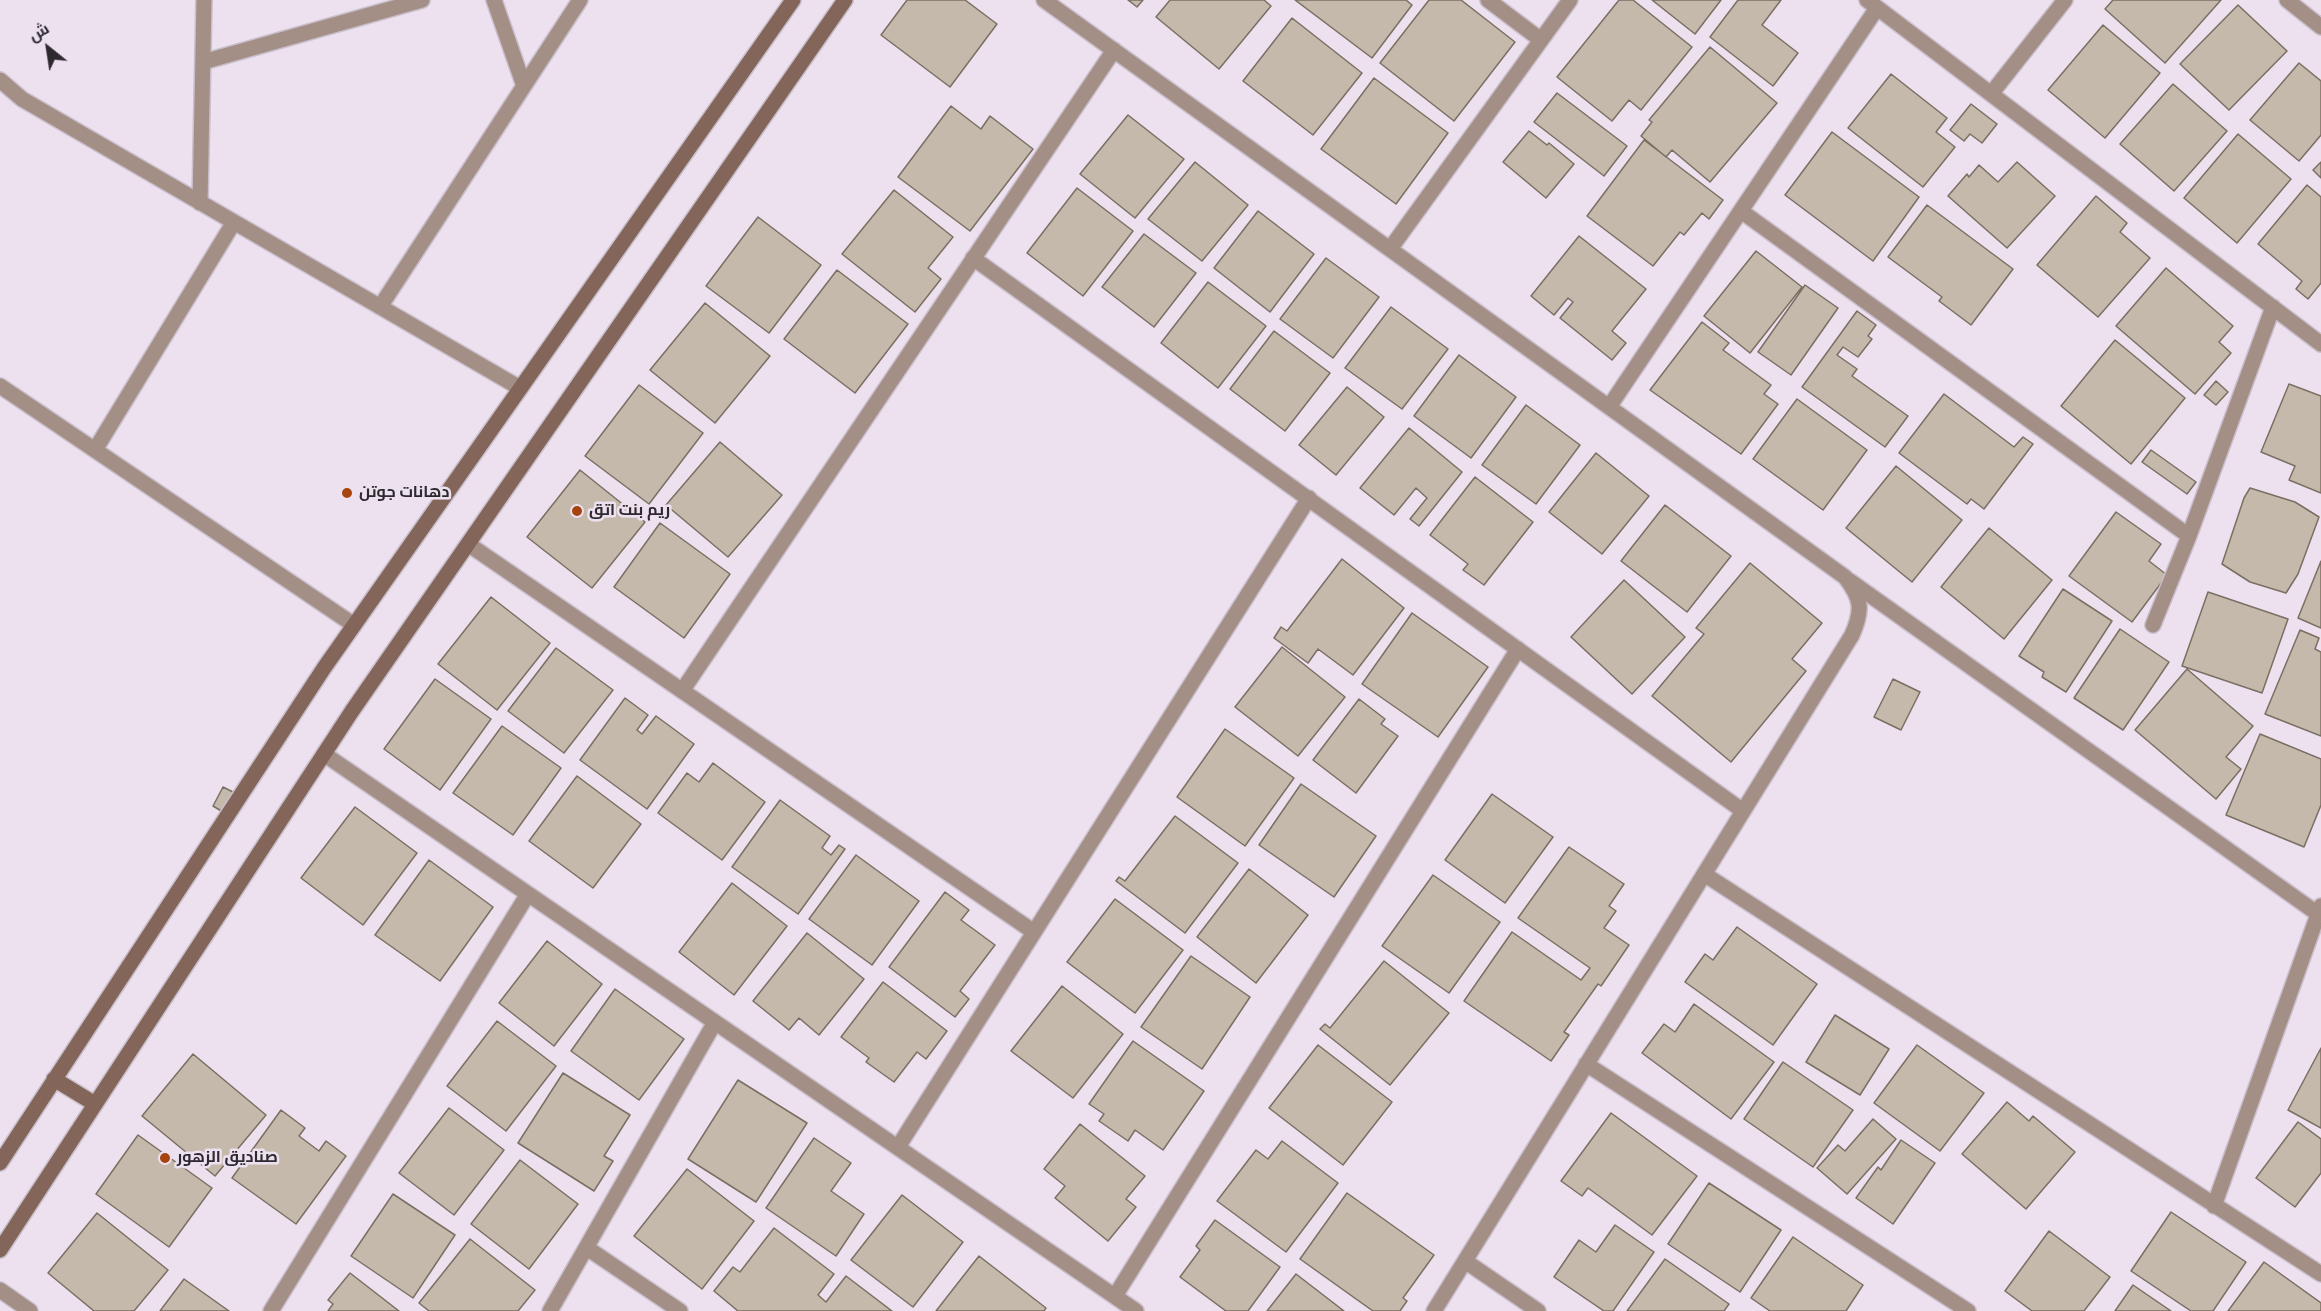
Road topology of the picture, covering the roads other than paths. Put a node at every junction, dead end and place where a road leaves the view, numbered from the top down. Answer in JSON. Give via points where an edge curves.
{"nodes":[{"id":1,"x":204,"y":0,"type":"edge"},
{"id":2,"x":422,"y":0,"type":"edge"},
{"id":3,"x":494,"y":0,"type":"edge"},
{"id":4,"x":580,"y":0,"type":"edge"},
{"id":5,"x":793,"y":0,"type":"edge"},
{"id":6,"x":845,"y":0,"type":"edge"},
{"id":7,"x":1044,"y":0,"type":"edge"},
{"id":8,"x":1488,"y":0,"type":"edge"},
{"id":9,"x":1570,"y":0,"type":"edge"},
{"id":10,"x":2065,"y":0,"type":"edge"},
{"id":11,"x":2288,"y":0,"type":"edge"},
{"id":12,"x":1872,"y":4,"type":"edge"},
{"id":13,"x":2321,"y":27,"type":"edge"},
{"id":14,"x":1540,"y":40,"type":"junction"},
{"id":15,"x":1114,"y":50,"type":"junction"},
{"id":16,"x":202,"y":62,"type":"junction"},
{"id":17,"x":0,"y":80,"type":"edge"},
{"id":18,"x":524,"y":86,"type":"junction"},
{"id":19,"x":1991,"y":94,"type":"junction"},
{"id":20,"x":200,"y":203,"type":"junction"},
{"id":21,"x":1741,"y":211,"type":"junction"},
{"id":22,"x":234,"y":222,"type":"junction"},
{"id":23,"x":1390,"y":249,"type":"junction"},
{"id":24,"x":973,"y":258,"type":"junction"},
{"id":25,"x":380,"y":307,"type":"junction"},
{"id":26,"x":2273,"y":307,"type":"junction"},
{"id":27,"x":2321,"y":344,"type":"edge"},
{"id":28,"x":0,"y":386,"type":"edge"},
{"id":29,"x":520,"y":388,"type":"junction"},
{"id":30,"x":1609,"y":407,"type":"junction"},
{"id":31,"x":95,"y":450,"type":"junction"},
{"id":32,"x":1309,"y":498,"type":"junction"},
{"id":33,"x":2189,"y":536,"type":"junction"},
{"id":34,"x":468,"y":544,"type":"junction"},
{"id":35,"x":1845,"y":577,"type":"junction"},
{"id":36,"x":354,"y":625,"type":"junction"},
{"id":37,"x":2153,"y":625,"type":"dead end"},
{"id":38,"x":1518,"y":649,"type":"junction"},
{"id":39,"x":682,"y":691,"type":"junction"},
{"id":40,"x":324,"y":754,"type":"junction"},
{"id":41,"x":1743,"y":811,"type":"junction"},
{"id":42,"x":1704,"y":874,"type":"junction"},
{"id":43,"x":528,"y":894,"type":"junction"},
{"id":44,"x":2320,"y":910,"type":"edge"},
{"id":45,"x":1034,"y":932,"type":"junction"},
{"id":46,"x":715,"y":1022,"type":"junction"},
{"id":47,"x":1586,"y":1064,"type":"junction"},
{"id":48,"x":54,"y":1079,"type":"junction"},
{"id":49,"x":96,"y":1104,"type":"junction"},
{"id":50,"x":898,"y":1147,"type":"junction"},
{"id":51,"x":0,"y":1164,"type":"edge"},
{"id":52,"x":2214,"y":1206,"type":"junction"},
{"id":53,"x":586,"y":1248,"type":"junction"},
{"id":54,"x":0,"y":1250,"type":"edge"},
{"id":55,"x":1465,"y":1261,"type":"junction"},
{"id":56,"x":2321,"y":1274,"type":"edge"},
{"id":57,"x":0,"y":1290,"type":"edge"},
{"id":58,"x":1115,"y":1296,"type":"junction"},
{"id":59,"x":30,"y":1311,"type":"edge"},
{"id":60,"x":271,"y":1311,"type":"edge"},
{"id":61,"x":550,"y":1311,"type":"edge"},
{"id":62,"x":680,"y":1311,"type":"edge"},
{"id":63,"x":1136,"y":1311,"type":"edge"},
{"id":64,"x":1434,"y":1311,"type":"edge"},
{"id":65,"x":1538,"y":1311,"type":"edge"},
{"id":66,"x":1968,"y":1311,"type":"edge"}],
"edges":[{"from":1,"to":16,"type":"street"},
{"from":2,"to":16,"type":"street"},
{"from":3,"to":18,"type":"street"},
{"from":4,"to":18,"type":"street"},
{"from":5,"to":29,"type":"main road"},
{"from":6,"to":34,"type":"main road"},
{"from":7,"to":15,"type":"street"},
{"from":8,"to":14,"type":"street"},
{"from":9,"to":14,"type":"street"},
{"from":10,"to":19,"type":"street"},
{"from":11,"to":13,"type":"street"},
{"from":12,"to":19,"type":"street"},
{"from":12,"to":21,"type":"street"},
{"from":14,"to":23,"type":"street"},
{"from":15,"to":23,"type":"street"},
{"from":15,"to":24,"type":"street"},
{"from":16,"to":20,"type":"street"},
{"from":17,"to":20,"type":"street","via":[[22,99]]},
{"from":18,"to":25,"type":"street"},
{"from":19,"to":26,"type":"street"},
{"from":20,"to":22,"type":"street"},
{"from":21,"to":30,"type":"street"},
{"from":21,"to":33,"type":"street"},
{"from":22,"to":25,"type":"street"},
{"from":22,"to":31,"type":"street"},
{"from":23,"to":30,"type":"street"},
{"from":24,"to":32,"type":"street"},
{"from":24,"to":39,"type":"street"},
{"from":25,"to":29,"type":"street"},
{"from":26,"to":27,"type":"street"},
{"from":26,"to":33,"type":"street"},
{"from":28,"to":31,"type":"street"},
{"from":29,"to":36,"type":"main road"},
{"from":30,"to":35,"type":"street"},
{"from":31,"to":36,"type":"street"},
{"from":32,"to":38,"type":"street"},
{"from":32,"to":45,"type":"street"},
{"from":33,"to":37,"type":"street"},
{"from":34,"to":39,"type":"street"},
{"from":34,"to":40,"type":"main road"},
{"from":35,"to":41,"type":"street","via":[[1860,605],[1855,627]]},
{"from":35,"to":44,"type":"street"},
{"from":36,"to":48,"type":"main road"},
{"from":38,"to":41,"type":"street"},
{"from":38,"to":58,"type":"street"},
{"from":39,"to":45,"type":"street"},
{"from":40,"to":43,"type":"street"},
{"from":40,"to":49,"type":"main road"},
{"from":41,"to":42,"type":"street"},
{"from":42,"to":47,"type":"street"},
{"from":42,"to":52,"type":"street"},
{"from":43,"to":46,"type":"street"},
{"from":43,"to":60,"type":"street"},
{"from":44,"to":52,"type":"street"},
{"from":45,"to":50,"type":"street"},
{"from":46,"to":50,"type":"street"},
{"from":46,"to":53,"type":"street"},
{"from":47,"to":55,"type":"street"},
{"from":47,"to":66,"type":"street"},
{"from":48,"to":49,"type":"main road"},
{"from":48,"to":51,"type":"main road"},
{"from":49,"to":54,"type":"main road"},
{"from":50,"to":58,"type":"street"},
{"from":52,"to":56,"type":"street"},
{"from":53,"to":61,"type":"street"},
{"from":53,"to":62,"type":"street"},
{"from":55,"to":64,"type":"street"},
{"from":55,"to":65,"type":"street"},
{"from":57,"to":59,"type":"street"},
{"from":58,"to":63,"type":"street"}]}
